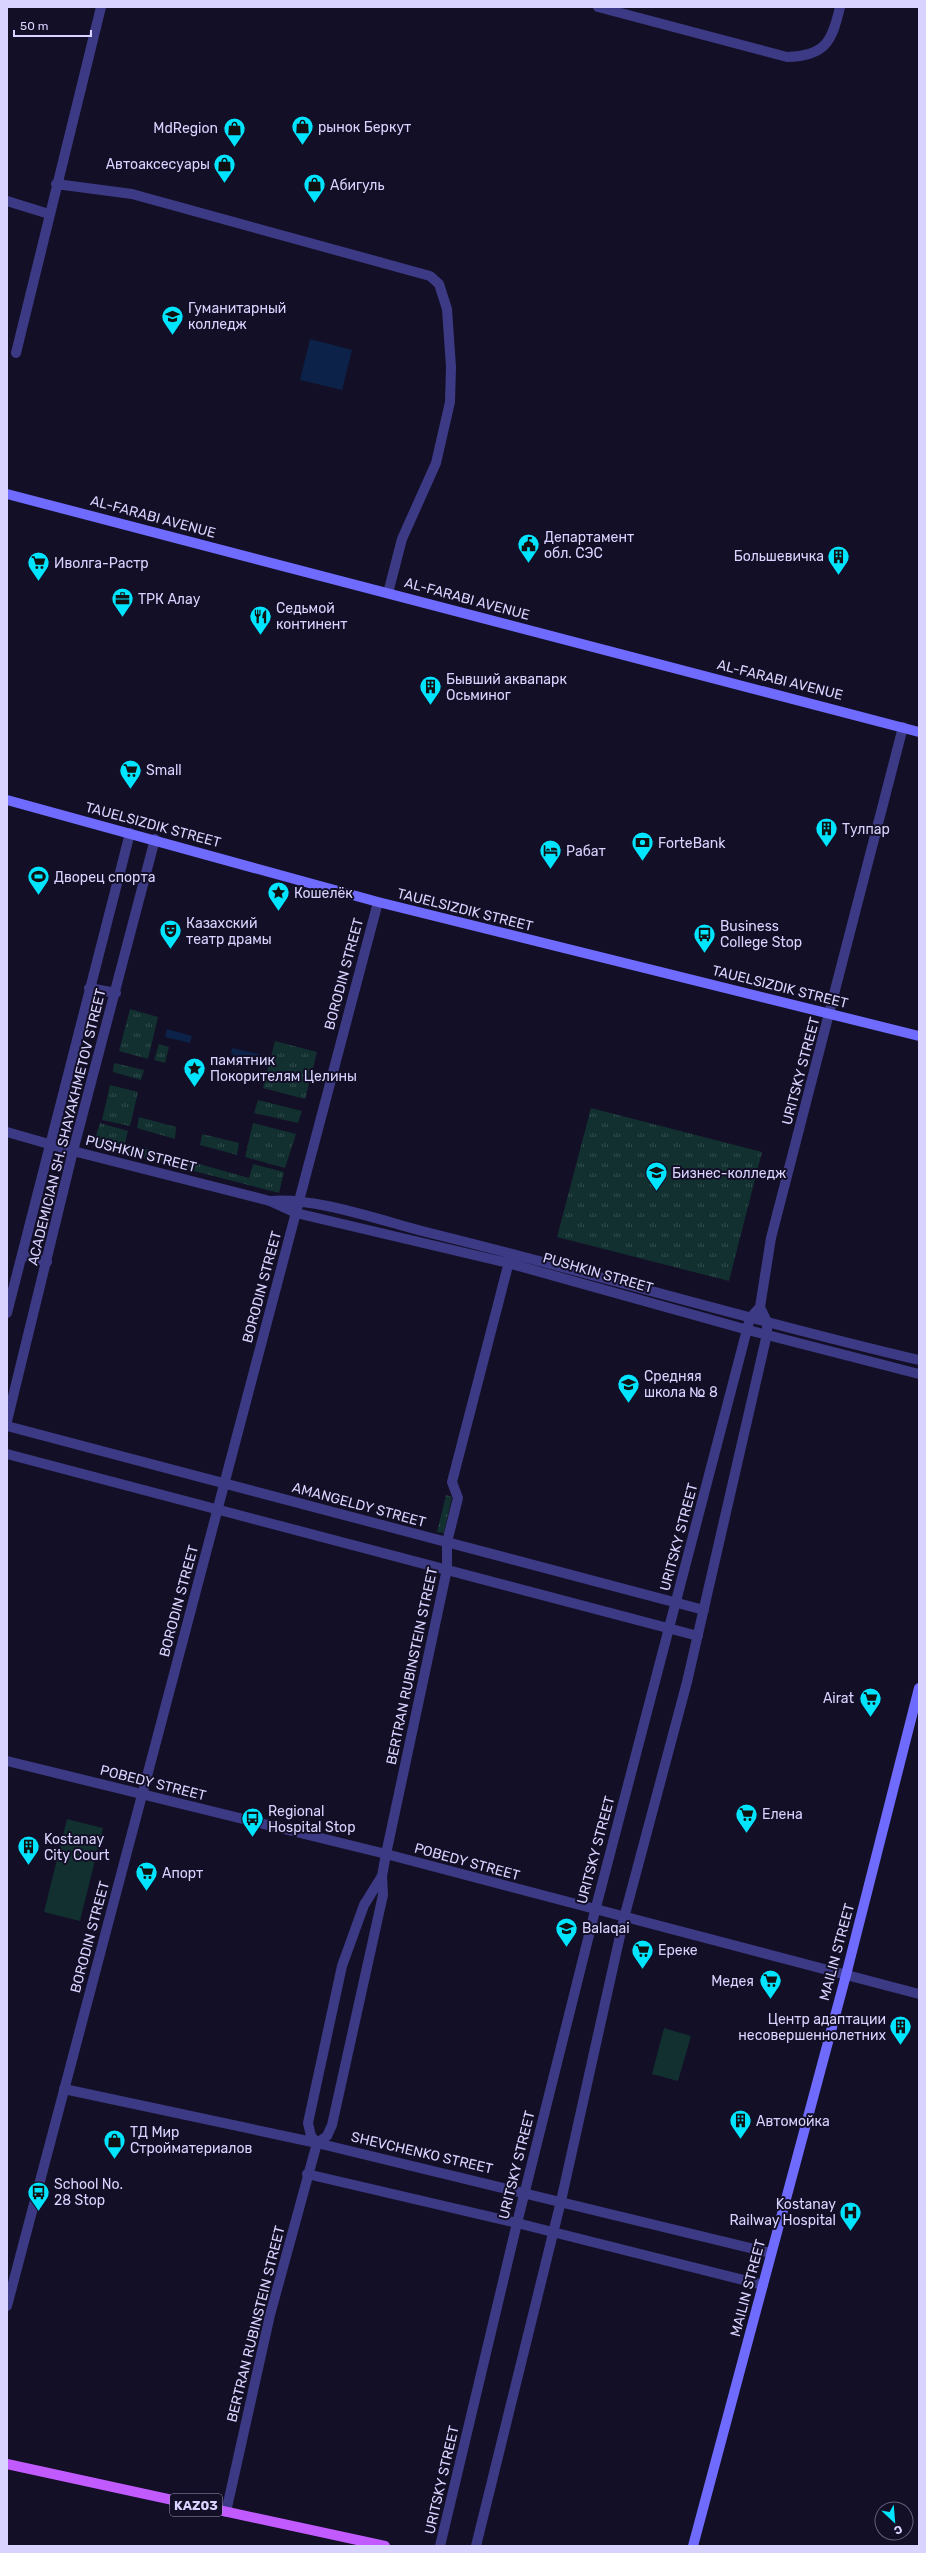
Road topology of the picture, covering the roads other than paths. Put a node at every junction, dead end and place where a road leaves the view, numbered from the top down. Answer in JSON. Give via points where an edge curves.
{"nodes":[{"id":1,"x":101,"y":7,"type":"edge"},
{"id":2,"x":598,"y":7,"type":"edge"},
{"id":3,"x":840,"y":7,"type":"edge"},
{"id":4,"x":620,"y":10,"type":"edge"},
{"id":5,"x":56,"y":184,"type":"junction"},
{"id":6,"x":7,"y":201,"type":"edge"},
{"id":7,"x":49,"y":214,"type":"junction"},
{"id":8,"x":16,"y":353,"type":"dead end"},
{"id":9,"x":7,"y":494,"type":"edge"},
{"id":10,"x":388,"y":593,"type":"junction"},
{"id":11,"x":903,"y":728,"type":"junction"},
{"id":12,"x":919,"y":732,"type":"edge"},
{"id":13,"x":7,"y":800,"type":"edge"},
{"id":14,"x":130,"y":833,"type":"junction"},
{"id":15,"x":155,"y":839,"type":"junction"},
{"id":16,"x":378,"y":902,"type":"junction"},
{"id":17,"x":89,"y":988,"type":"junction"},
{"id":18,"x":116,"y":993,"type":"junction"},
{"id":19,"x":830,"y":1013,"type":"junction"},
{"id":20,"x":919,"y":1036,"type":"edge"},
{"id":21,"x":7,"y":1132,"type":"edge"},
{"id":22,"x":51,"y":1145,"type":"junction"},
{"id":23,"x":73,"y":1151,"type":"junction"},
{"id":24,"x":270,"y":1201,"type":"junction"},
{"id":25,"x":299,"y":1201,"type":"junction"},
{"id":26,"x":296,"y":1213,"type":"junction"},
{"id":27,"x":22,"y":1255,"type":"junction"},
{"id":28,"x":510,"y":1258,"type":"junction"},
{"id":29,"x":47,"y":1262,"type":"junction"},
{"id":30,"x":760,"y":1306,"type":"junction"},
{"id":31,"x":7,"y":1313,"type":"edge"},
{"id":32,"x":750,"y":1318,"type":"junction"},
{"id":33,"x":767,"y":1322,"type":"junction"},
{"id":34,"x":748,"y":1330,"type":"junction"},
{"id":35,"x":767,"y":1334,"type":"junction"},
{"id":36,"x":919,"y":1360,"type":"edge"},
{"id":37,"x":919,"y":1374,"type":"edge"},
{"id":38,"x":7,"y":1421,"type":"edge"},
{"id":39,"x":7,"y":1426,"type":"edge"},
{"id":40,"x":7,"y":1454,"type":"edge"},
{"id":41,"x":224,"y":1484,"type":"junction"},
{"id":42,"x":218,"y":1510,"type":"junction"},
{"id":43,"x":447,"y":1542,"type":"junction"},
{"id":44,"x":447,"y":1569,"type":"junction"},
{"id":45,"x":676,"y":1603,"type":"junction"},
{"id":46,"x":704,"y":1610,"type":"junction"},
{"id":47,"x":669,"y":1627,"type":"junction"},
{"id":48,"x":698,"y":1636,"type":"junction"},
{"id":49,"x":919,"y":1688,"type":"edge"},
{"id":50,"x":7,"y":1762,"type":"edge"},
{"id":51,"x":142,"y":1794,"type":"junction"},
{"id":52,"x":386,"y":1854,"type":"junction"},
{"id":53,"x":382,"y":1876,"type":"junction"},
{"id":54,"x":595,"y":1911,"type":"junction"},
{"id":55,"x":624,"y":1918,"type":"junction"},
{"id":56,"x":846,"y":1975,"type":"junction"},
{"id":57,"x":919,"y":1994,"type":"edge"},
{"id":58,"x":64,"y":2089,"type":"junction"},
{"id":59,"x":317,"y":2143,"type":"junction"},
{"id":60,"x":308,"y":2174,"type":"junction"},
{"id":61,"x":525,"y":2192,"type":"junction"},
{"id":62,"x":561,"y":2201,"type":"junction"},
{"id":63,"x":517,"y":2223,"type":"junction"},
{"id":64,"x":553,"y":2232,"type":"junction"},
{"id":65,"x":772,"y":2253,"type":"junction"},
{"id":66,"x":763,"y":2285,"type":"junction"},
{"id":67,"x":7,"y":2306,"type":"edge"},
{"id":68,"x":7,"y":2464,"type":"edge"},
{"id":69,"x":226,"y":2512,"type":"junction"},
{"id":70,"x":385,"y":2546,"type":"edge"},
{"id":71,"x":440,"y":2546,"type":"edge"},
{"id":72,"x":476,"y":2546,"type":"edge"},
{"id":73,"x":693,"y":2546,"type":"edge"}],
"edges":[{"from":1,"to":5,"type":"street"},
{"from":2,"to":4,"type":"street"},
{"from":3,"to":4,"type":"street","via":[[830,38],[816,53],[787,57]]},
{"from":5,"to":7,"type":"street"},
{"from":5,"to":10,"type":"street","via":[[132,194],[430,276],[440,284],[450,333],[450,402],[436,464],[402,539]]},
{"from":6,"to":7,"type":"street"},
{"from":7,"to":8,"type":"street"},
{"from":9,"to":10,"type":"main road","name":"AL-FARABI AVENUE"},
{"from":10,"to":11,"type":"main road","name":"AL-FARABI AVENUE"},
{"from":11,"to":12,"type":"main road","name":"AL-FARABI AVENUE"},
{"from":11,"to":19,"type":"street","name":"URITSKY STREET"},
{"from":13,"to":14,"type":"main road","name":"TAUELSІZDІK STREET"},
{"from":14,"to":15,"type":"main road","name":"TAUELSІZDІK STREET"},
{"from":14,"to":17,"type":"street","name":"ACADEMICIAN SH. SHAYAKHMETOV STREET"},
{"from":15,"to":16,"type":"main road","name":"TAUELSІZDІK STREET"},
{"from":15,"to":18,"type":"street","name":"ACADEMICIAN SH. SHAYAKHMETOV STREET"},
{"from":16,"to":19,"type":"main road","name":"TAUELSІZDІK STREET"},
{"from":16,"to":25,"type":"street","name":"BORODIN STREET"},
{"from":17,"to":18,"type":"street"},
{"from":17,"to":22,"type":"street","name":"ACADEMICIAN SH. SHAYAKHMETOV STREET"},
{"from":18,"to":23,"type":"street","name":"ACADEMICIAN SH. SHAYAKHMETOV STREET"},
{"from":19,"to":20,"type":"main road","name":"TAUELSІZDІK STREET"},
{"from":19,"to":30,"type":"street","name":"URITSKY STREET","via":[[771,1238]]},
{"from":21,"to":22,"type":"street","name":"PUSHKIN STREET"},
{"from":22,"to":23,"type":"street","name":"PUSHKIN STREET"},
{"from":22,"to":27,"type":"street","name":"ACADEMICIAN SH. SHAYAKHMETOV STREET"},
{"from":23,"to":24,"type":"street","name":"PUSHKIN STREET"},
{"from":23,"to":29,"type":"street","name":"ACADEMICIAN SH. SHAYAKHMETOV STREET"},
{"from":24,"to":25,"type":"street","name":"PUSHKIN STREET"},
{"from":24,"to":26,"type":"street","name":"PUSHKIN STREET"},
{"from":25,"to":26,"type":"street","name":"BORODIN STREET"},
{"from":25,"to":28,"type":"street","name":"PUSHKIN STREET"},
{"from":26,"to":28,"type":"street","name":"PUSHKIN STREET"},
{"from":26,"to":41,"type":"street","name":"BORODIN STREET"},
{"from":27,"to":29,"type":"street"},
{"from":27,"to":31,"type":"street","name":"ACADEMICIAN SH. SHAYAKHMETOV STREET"},
{"from":28,"to":32,"type":"street","name":"PUSHKIN STREET"},
{"from":28,"to":34,"type":"street","name":"PUSHKIN STREET"},
{"from":28,"to":43,"type":"street","name":"BERTRAN RUBINSTEIN STREET","via":[[452,1482],[458,1498]]},
{"from":29,"to":38,"type":"street","name":"ACADEMICIAN SH. SHAYAKHMETOV STREET"},
{"from":30,"to":32,"type":"street"},
{"from":30,"to":33,"type":"street"},
{"from":32,"to":33,"type":"street","name":"PUSHKIN STREET"},
{"from":32,"to":34,"type":"street","name":"URITSKY STREET"},
{"from":33,"to":35,"type":"street"},
{"from":33,"to":36,"type":"street","name":"PUSHKIN STREET"},
{"from":34,"to":35,"type":"street","name":"PUSHKIN STREET"},
{"from":34,"to":45,"type":"street","name":"URITSKY STREET"},
{"from":35,"to":37,"type":"street","name":"PUSHKIN STREET"},
{"from":35,"to":46,"type":"street"},
{"from":39,"to":41,"type":"street","name":"AMANGELDY STREET"},
{"from":40,"to":42,"type":"street"},
{"from":41,"to":42,"type":"street","name":"BORODIN STREET"},
{"from":41,"to":43,"type":"street","name":"AMANGELDY STREET"},
{"from":42,"to":44,"type":"street"},
{"from":42,"to":51,"type":"street","name":"BORODIN STREET"},
{"from":43,"to":44,"type":"street","name":"BERTRAN RUBINSTEIN STREET"},
{"from":43,"to":45,"type":"street","name":"AMANGELDY STREET"},
{"from":44,"to":47,"type":"street"},
{"from":44,"to":52,"type":"street","name":"BERTRAN RUBINSTEIN STREET"},
{"from":45,"to":46,"type":"street","name":"AMANGELDY STREET"},
{"from":45,"to":47,"type":"street","name":"URITSKY STREET"},
{"from":46,"to":48,"type":"street"},
{"from":47,"to":48,"type":"street"},
{"from":47,"to":54,"type":"street","name":"URITSKY STREET"},
{"from":48,"to":55,"type":"street"},
{"from":49,"to":56,"type":"main road","name":"MAILIN STREET"},
{"from":50,"to":51,"type":"street","name":"POBEDY STREET"},
{"from":51,"to":52,"type":"street","name":"POBEDY STREET"},
{"from":51,"to":58,"type":"street","name":"BORODIN STREET"},
{"from":52,"to":53,"type":"street","name":"BERTRAN RUBINSTEIN STREET"},
{"from":52,"to":54,"type":"street","name":"POBEDY STREET"},
{"from":53,"to":59,"type":"street","via":[[383,1895],[332,2125],[327,2136]]},
{"from":53,"to":59,"type":"street","via":[[362,1911],[342,1966],[308,2123],[311,2136]]},
{"from":54,"to":55,"type":"street","name":"POBEDY STREET"},
{"from":54,"to":61,"type":"street","name":"URITSKY STREET"},
{"from":55,"to":56,"type":"street","name":"POBEDY STREET"},
{"from":55,"to":62,"type":"street"},
{"from":56,"to":57,"type":"street","name":"POBEDY STREET"},
{"from":56,"to":65,"type":"main road","name":"MAILIN STREET"},
{"from":58,"to":59,"type":"street","name":"SHEVCHENKO STREET"},
{"from":58,"to":67,"type":"street","name":"BORODIN STREET"},
{"from":59,"to":60,"type":"street","name":"BERTRAN RUBINSTEIN STREET"},
{"from":59,"to":61,"type":"street","name":"SHEVCHENKO STREET"},
{"from":60,"to":63,"type":"street"},
{"from":60,"to":69,"type":"street","name":"BERTRAN RUBINSTEIN STREET","via":[[270,2316]]},
{"from":61,"to":62,"type":"street","name":"SHEVCHENKO STREET"},
{"from":61,"to":63,"type":"street","name":"URITSKY STREET"},
{"from":62,"to":64,"type":"street"},
{"from":62,"to":65,"type":"street","name":"SHEVCHENKO STREET"},
{"from":63,"to":64,"type":"street"},
{"from":63,"to":71,"type":"street","name":"URITSKY STREET"},
{"from":64,"to":66,"type":"street"},
{"from":64,"to":72,"type":"street"},
{"from":65,"to":66,"type":"main road","name":"MAILIN STREET"},
{"from":66,"to":73,"type":"main road","name":"MAILIN STREET"},
{"from":68,"to":69,"type":"main road","number":"KАZ03"},
{"from":69,"to":70,"type":"main road","number":"KАZ03"}]}
